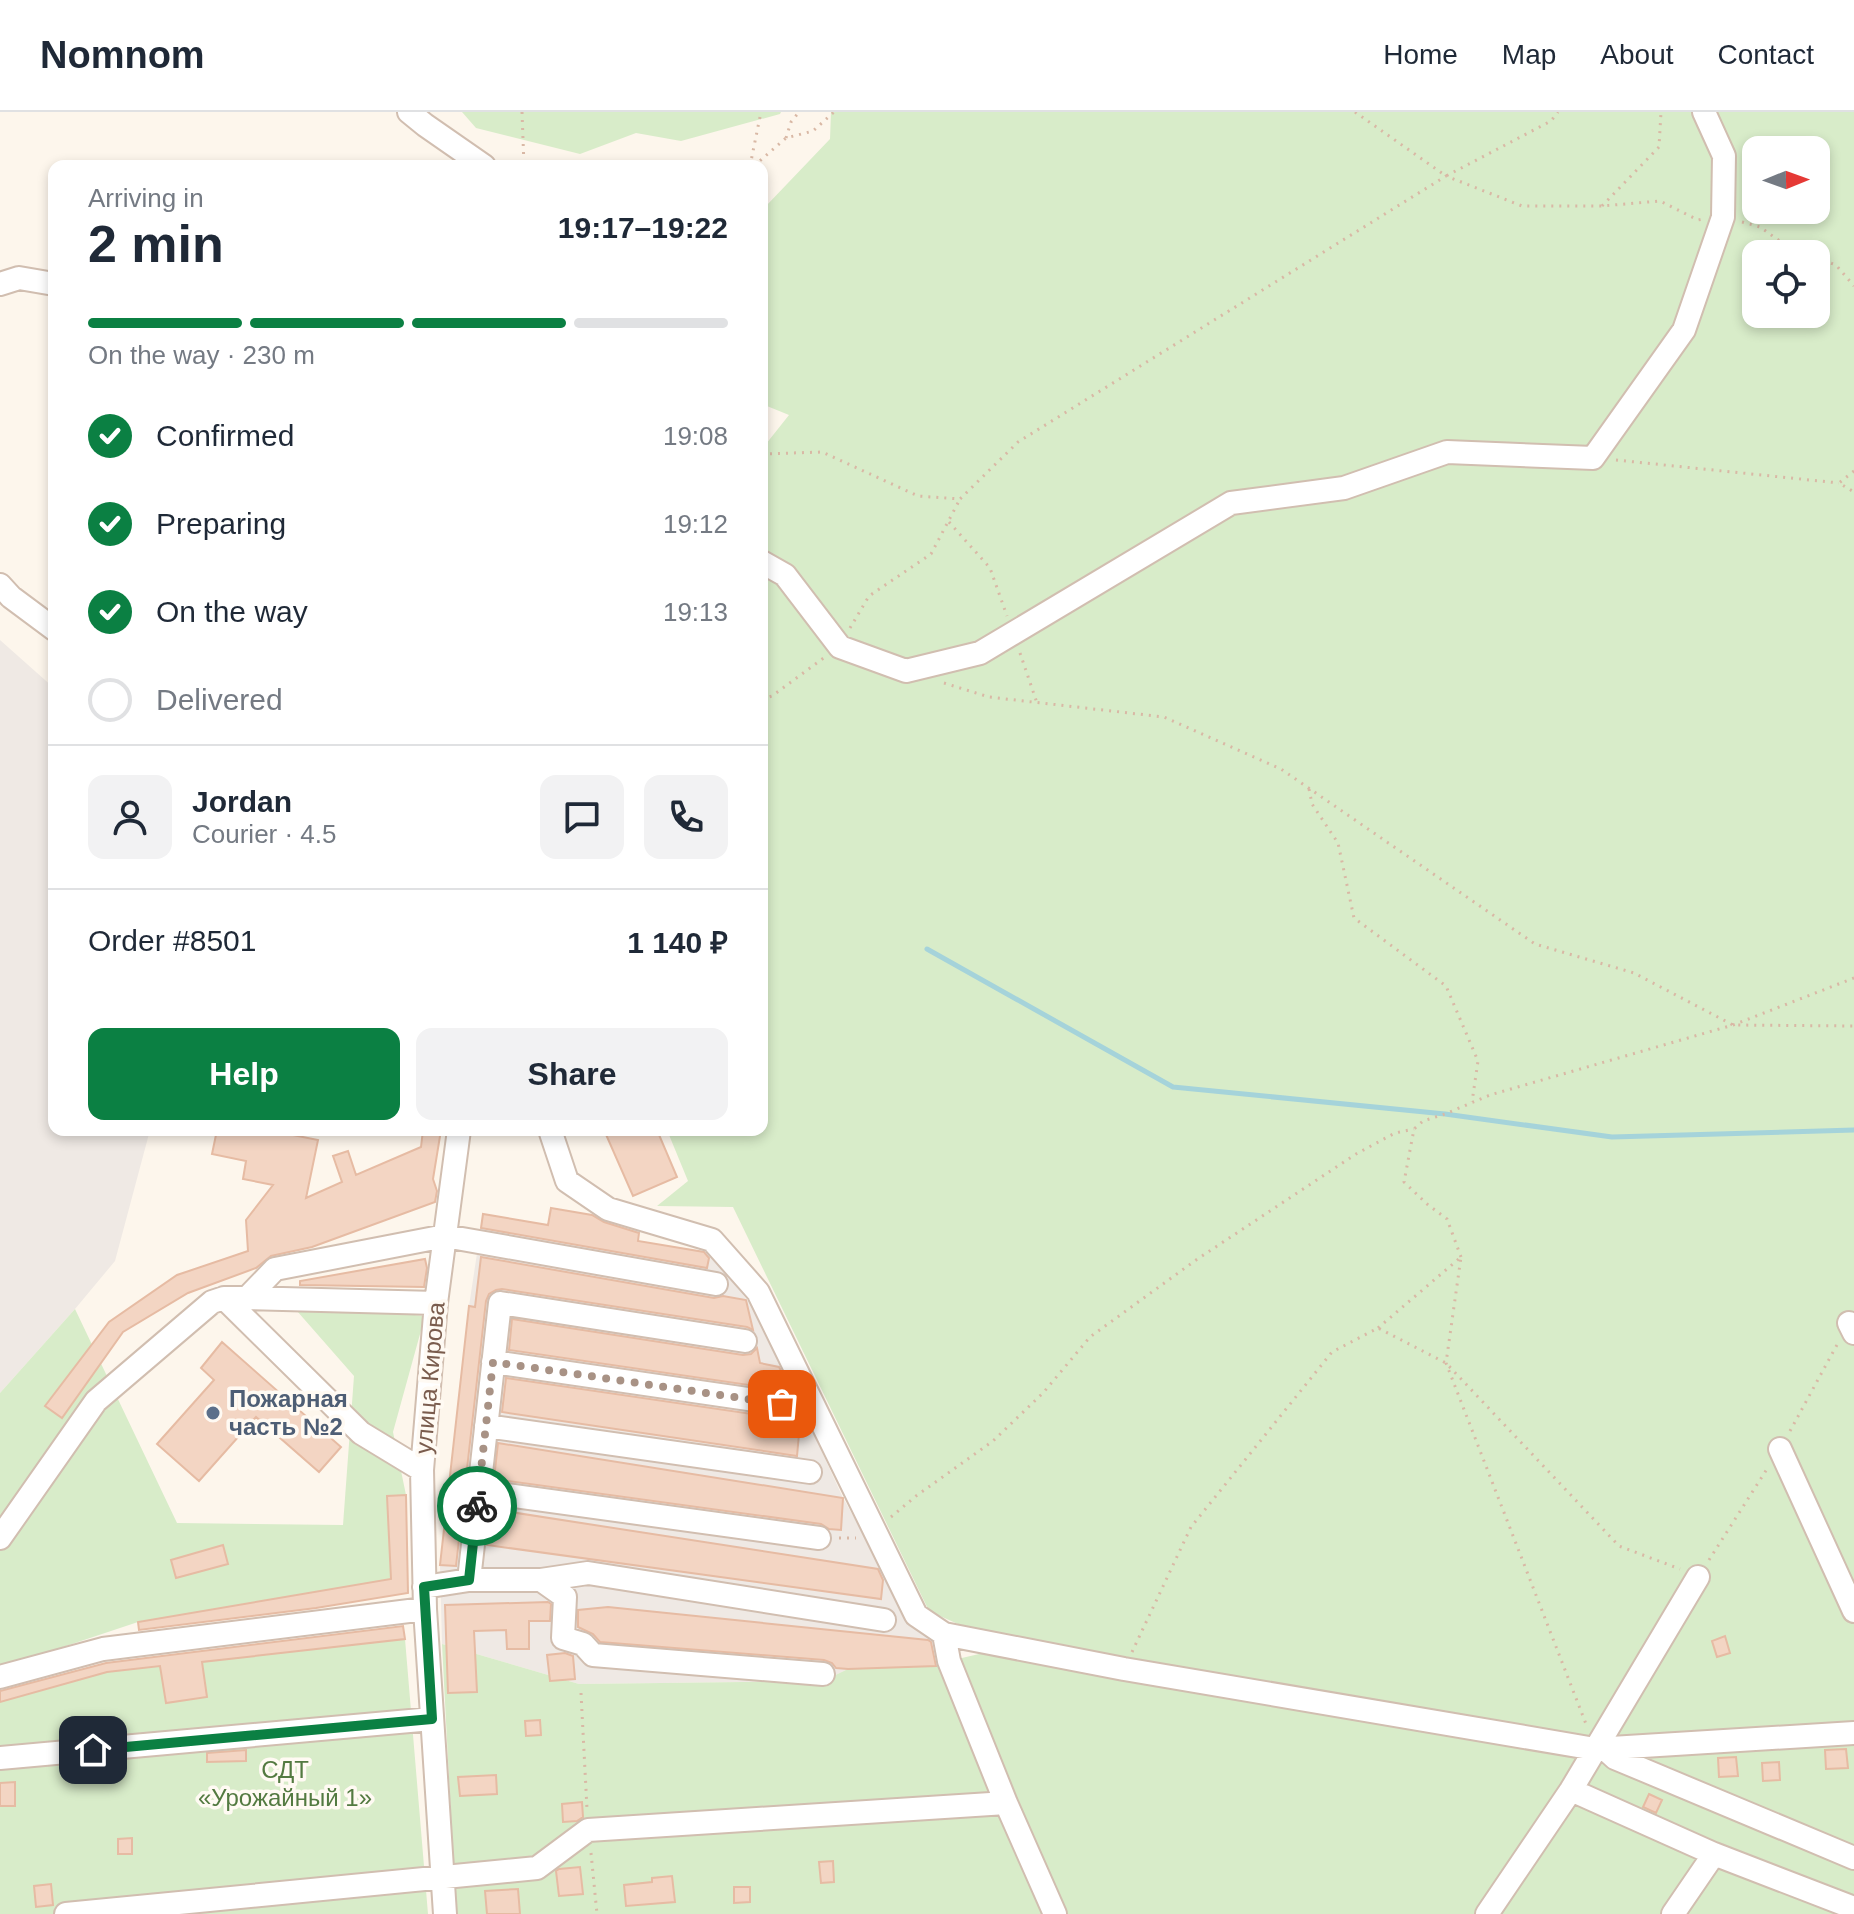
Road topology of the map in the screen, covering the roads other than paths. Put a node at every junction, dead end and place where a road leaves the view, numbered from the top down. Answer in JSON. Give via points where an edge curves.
{"nodes":[{"id":1,"x":409,"y":112,"type":"edge"},
{"id":2,"x":1704,"y":112,"type":"edge"},
{"id":3,"x":476,"y":160,"type":"edge"},
{"id":4,"x":48,"y":283,"type":"edge"},
{"id":5,"x":0,"y":284,"type":"edge"},
{"id":6,"x":768,"y":565,"type":"edge"},
{"id":7,"x":0,"y":585,"type":"edge"},
{"id":8,"x":48,"y":625,"type":"edge"},
{"id":9,"x":458,"y":1136,"type":"edge"},
{"id":10,"x":552,"y":1136,"type":"edge"},
{"id":11,"x":445,"y":1236,"type":"junction"},
{"id":12,"x":716,"y":1284,"type":"dead end"},
{"id":13,"x":224,"y":1298,"type":"junction"},
{"id":14,"x":247,"y":1298,"type":"junction"},
{"id":15,"x":436,"y":1303,"type":"junction"},
{"id":16,"x":745,"y":1341,"type":"dead end"},
{"id":17,"x":493,"y":1362,"type":"junction"},
{"id":18,"x":782,"y":1404,"type":"dead end"},
{"id":19,"x":486,"y":1426,"type":"junction"},
{"id":20,"x":1780,"y":1449,"type":"dead end"},
{"id":21,"x":422,"y":1470,"type":"junction"},
{"id":22,"x":810,"y":1472,"type":"dead end"},
{"id":23,"x":478,"y":1491,"type":"junction"},
{"id":24,"x":0,"y":1538,"type":"edge"},
{"id":25,"x":819,"y":1538,"type":"road end"},
{"id":26,"x":1698,"y":1577,"type":"road end"},
{"id":27,"x":469,"y":1580,"type":"junction"},
{"id":28,"x":541,"y":1580,"type":"junction"},
{"id":29,"x":424,"y":1598,"type":"junction"},
{"id":30,"x":1854,"y":1611,"type":"edge"},
{"id":31,"x":884,"y":1620,"type":"dead end"},
{"id":32,"x":944,"y":1634,"type":"junction"},
{"id":33,"x":823,"y":1674,"type":"dead end"},
{"id":34,"x":0,"y":1677,"type":"edge"},
{"id":35,"x":432,"y":1719,"type":"junction"},
{"id":36,"x":1854,"y":1733,"type":"edge"},
{"id":37,"x":1599,"y":1748,"type":"junction"},
{"id":38,"x":0,"y":1758,"type":"edge"},
{"id":39,"x":1571,"y":1790,"type":"junction"},
{"id":40,"x":1006,"y":1803,"type":"junction"},
{"id":41,"x":1714,"y":1854,"type":"junction"},
{"id":42,"x":1854,"y":1858,"type":"edge"},
{"id":43,"x":443,"y":1879,"type":"junction"},
{"id":44,"x":1854,"y":1908,"type":"edge"},
{"id":45,"x":66,"y":1914,"type":"edge"},
{"id":46,"x":445,"y":1914,"type":"edge"},
{"id":47,"x":1055,"y":1914,"type":"edge"},
{"id":48,"x":1487,"y":1914,"type":"edge"},
{"id":49,"x":1673,"y":1914,"type":"edge"}],
"edges":[{"from":1,"to":3,"type":"street"},
{"from":2,"to":6,"type":"street","via":[[1724,156],[1723,217],[1684,330],[1593,458],[1447,452],[1344,488],[1231,503],[980,653],[906,671],[840,647],[785,575]]},
{"from":4,"to":5,"type":"street","via":[[19,278]]},
{"from":7,"to":8,"type":"street"},
{"from":9,"to":11,"type":"street","name":"улица Кирова"},
{"from":10,"to":32,"type":"street","via":[[567,1181],[608,1209],[712,1240],[758,1292],[916,1615]]},
{"from":11,"to":12,"type":"street"},
{"from":11,"to":14,"type":"street","via":[[275,1269]]},
{"from":11,"to":15,"type":"street","name":"улица Кирова"},
{"from":13,"to":14,"type":"street"},
{"from":13,"to":21,"type":"street","via":[[361,1433]]},
{"from":13,"to":24,"type":"street","via":[[212,1302],[96,1401]]},
{"from":14,"to":15,"type":"street"},
{"from":15,"to":21,"type":"street","name":"улица Кирова"},
{"from":16,"to":17,"type":"street","via":[[500,1303]]},
{"from":17,"to":18,"type":"street"},
{"from":17,"to":19,"type":"street"},
{"from":19,"to":22,"type":"street"},
{"from":19,"to":23,"type":"street"},
{"from":20,"to":30,"type":"street"},
{"from":21,"to":29,"type":"street","name":"улица Кирова"},
{"from":23,"to":25,"type":"street"},
{"from":23,"to":27,"type":"street"},
{"from":26,"to":37,"type":"street"},
{"from":27,"to":28,"type":"street"},
{"from":27,"to":29,"type":"street"},
{"from":28,"to":31,"type":"street","via":[[588,1573]]},
{"from":28,"to":33,"type":"street","via":[[565,1597],[563,1638],[583,1644],[593,1655]]},
{"from":29,"to":34,"type":"street","via":[[103,1649]]},
{"from":29,"to":35,"type":"street","name":"улица Кирова"},
{"from":32,"to":37,"type":"street"},
{"from":32,"to":40,"type":"street","via":[[949,1661]]},
{"from":35,"to":38,"type":"street"},
{"from":35,"to":43,"type":"street","name":"улица Кирова"},
{"from":36,"to":37,"type":"street"},
{"from":37,"to":39,"type":"street"},
{"from":37,"to":42,"type":"street"},
{"from":39,"to":41,"type":"street"},
{"from":39,"to":48,"type":"street"},
{"from":40,"to":43,"type":"street","via":[[588,1830],[537,1868]]},
{"from":40,"to":47,"type":"street"},
{"from":41,"to":44,"type":"street"},
{"from":41,"to":49,"type":"street"},
{"from":43,"to":45,"type":"street"},
{"from":43,"to":46,"type":"street","name":"улица Кирова"}]}
